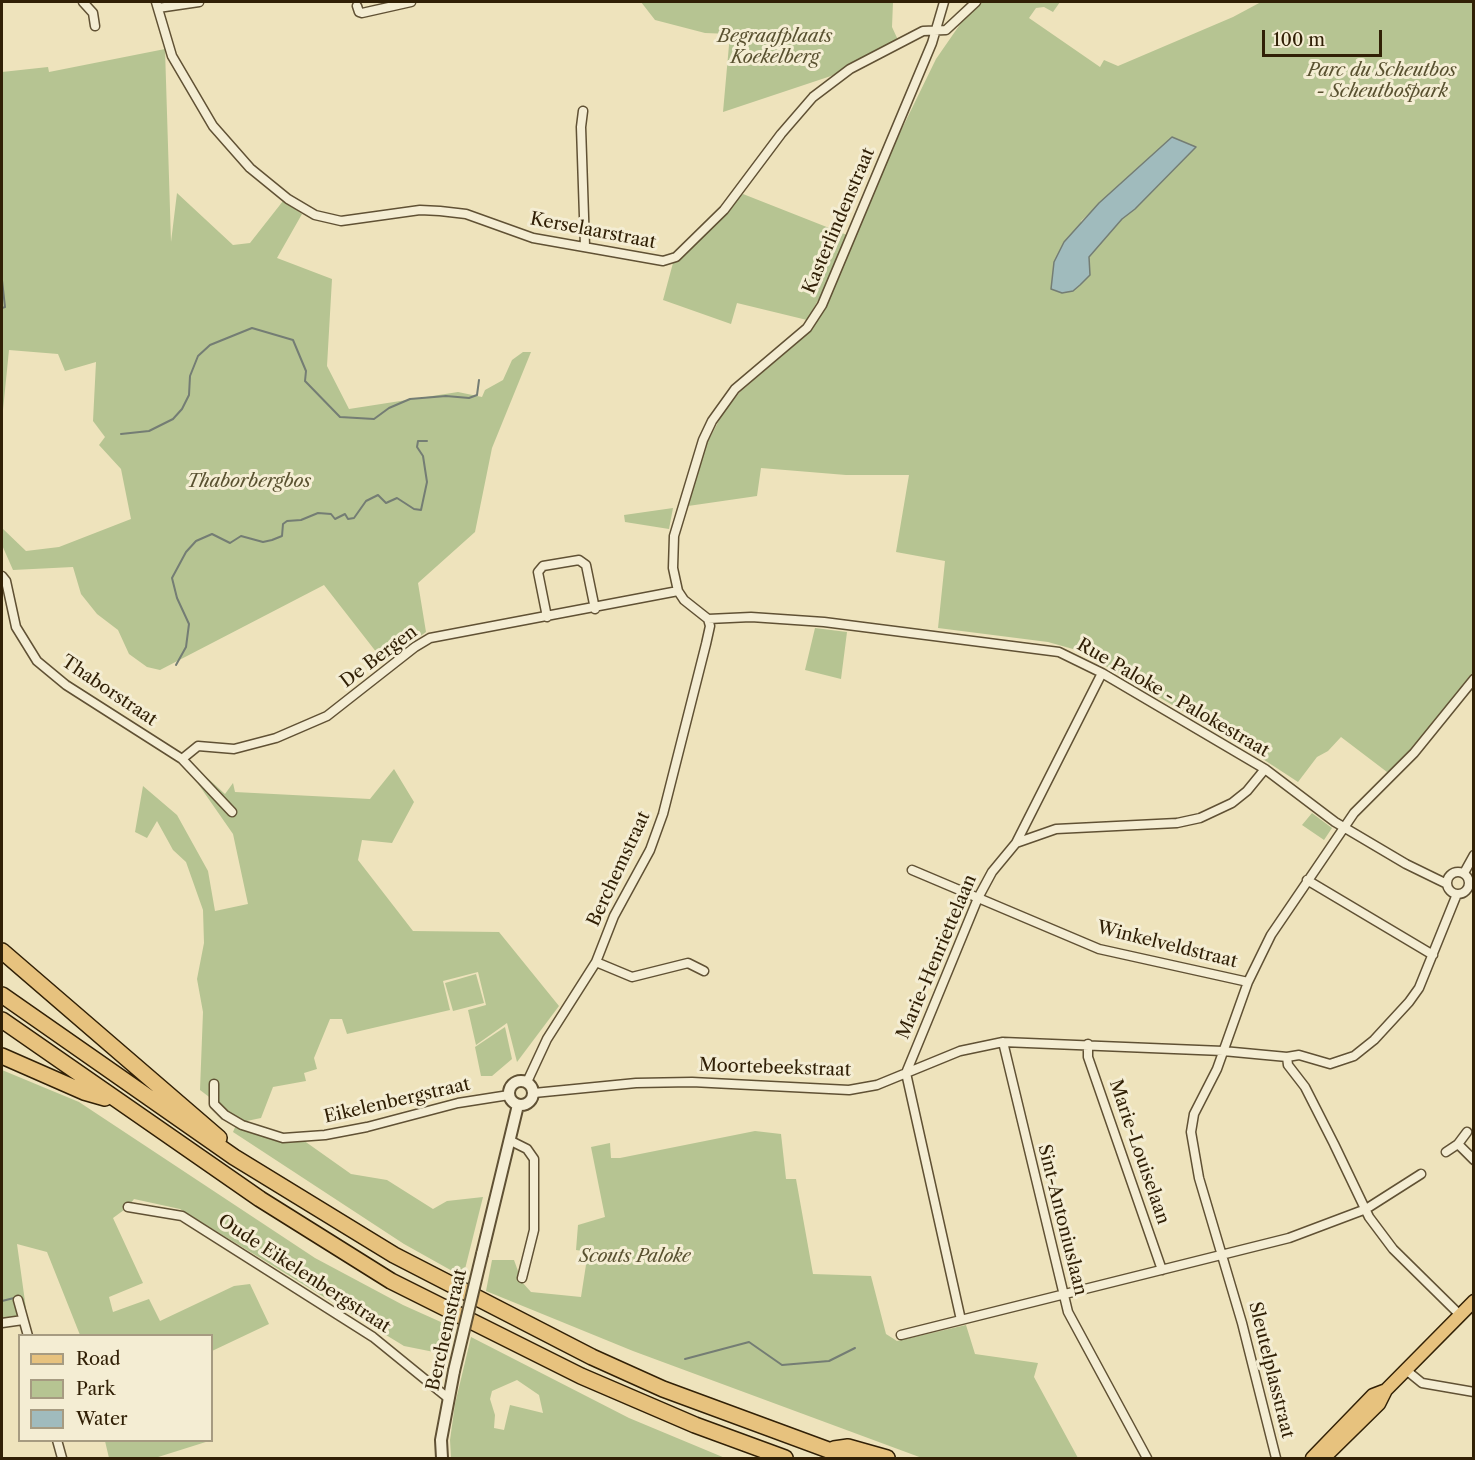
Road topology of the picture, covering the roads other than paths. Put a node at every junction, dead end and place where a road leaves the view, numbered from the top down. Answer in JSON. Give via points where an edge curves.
{"nodes":[{"id":1,"x":83,"y":2,"type":"edge"},
{"id":2,"x":199,"y":2,"type":"edge"},
{"id":3,"x":411,"y":2,"type":"edge"},
{"id":4,"x":944,"y":2,"type":"edge"},
{"id":5,"x":976,"y":2,"type":"edge"},
{"id":6,"x":157,"y":5,"type":"edge"},
{"id":7,"x":357,"y":6,"type":"dead end"},
{"id":8,"x":95,"y":26,"type":"dead end"},
{"id":9,"x":935,"y":29,"type":"junction"},
{"id":10,"x":583,"y":111,"type":"dead end"},
{"id":11,"x":585,"y":246,"type":"junction"},
{"id":12,"x":2,"y":576,"type":"edge"},
{"id":13,"x":678,"y":591,"type":"junction"},
{"id":14,"x":595,"y":609,"type":"junction"},
{"id":15,"x":547,"y":617,"type":"junction"},
{"id":16,"x":708,"y":619,"type":"junction"},
{"id":17,"x":1102,"y":673,"type":"junction"},
{"id":18,"x":1473,"y":679,"type":"edge"},
{"id":19,"x":182,"y":759,"type":"junction"},
{"id":20,"x":1265,"y":769,"type":"junction"},
{"id":21,"x":232,"y":812,"type":"dead end"},
{"id":22,"x":1344,"y":826,"type":"junction"},
{"id":23,"x":1016,"y":843,"type":"junction"},
{"id":24,"x":1473,"y":855,"type":"edge"},
{"id":25,"x":912,"y":870,"type":"dead end"},
{"id":26,"x":1464,"y":873,"type":"junction"},
{"id":27,"x":1307,"y":880,"type":"junction"},
{"id":28,"x":1447,"y":884,"type":"junction"},
{"id":29,"x":1471,"y":885,"type":"edge"},
{"id":30,"x":1457,"y":894,"type":"junction"},
{"id":31,"x":978,"y":898,"type":"junction"},
{"id":32,"x":2,"y":951,"type":"edge"},
{"id":33,"x":1433,"y":955,"type":"junction"},
{"id":34,"x":596,"y":962,"type":"junction"},
{"id":35,"x":704,"y":971,"type":"dead end"},
{"id":36,"x":1248,"y":982,"type":"junction"},
{"id":37,"x":2,"y":995,"type":"edge"},
{"id":38,"x":2,"y":1020,"type":"edge"},
{"id":39,"x":1003,"y":1042,"type":"junction"},
{"id":40,"x":1088,"y":1044,"type":"junction"},
{"id":41,"x":1223,"y":1051,"type":"junction"},
{"id":42,"x":2,"y":1056,"type":"edge"},
{"id":43,"x":1287,"y":1057,"type":"junction"},
{"id":44,"x":906,"y":1073,"type":"junction"},
{"id":45,"x":527,"y":1082,"type":"junction"},
{"id":46,"x":214,"y":1084,"type":"dead end"},
{"id":47,"x":534,"y":1093,"type":"junction"},
{"id":48,"x":509,"y":1095,"type":"junction"},
{"id":49,"x":117,"y":1101,"type":"junction"},
{"id":50,"x":518,"y":1105,"type":"junction"},
{"id":51,"x":1467,"y":1132,"type":"dead end"},
{"id":52,"x":509,"y":1140,"type":"junction"},
{"id":53,"x":1458,"y":1144,"type":"junction"},
{"id":54,"x":1446,"y":1152,"type":"dead end"},
{"id":55,"x":234,"y":1157,"type":"junction"},
{"id":56,"x":1473,"y":1160,"type":"edge"},
{"id":57,"x":1421,"y":1174,"type":"dead end"},
{"id":58,"x":128,"y":1207,"type":"dead end"},
{"id":59,"x":1366,"y":1209,"type":"junction"},
{"id":60,"x":1223,"y":1256,"type":"junction"},
{"id":61,"x":1162,"y":1270,"type":"junction"},
{"id":62,"x":522,"y":1278,"type":"dead end"},
{"id":63,"x":1062,"y":1294,"type":"junction"},
{"id":64,"x":18,"y":1300,"type":"dead end"},
{"id":65,"x":1473,"y":1301,"type":"edge"},
{"id":66,"x":1460,"y":1315,"type":"junction"},
{"id":67,"x":23,"y":1320,"type":"junction"},
{"id":68,"x":961,"y":1320,"type":"junction"},
{"id":69,"x":2,"y":1323,"type":"edge"},
{"id":70,"x":28,"y":1334,"type":"edge"},
{"id":71,"x":901,"y":1335,"type":"dead end"},
{"id":72,"x":1406,"y":1370,"type":"junction"},
{"id":73,"x":1386,"y":1389,"type":"junction"},
{"id":74,"x":1472,"y":1393,"type":"edge"},
{"id":75,"x":448,"y":1398,"type":"junction"},
{"id":76,"x":58,"y":1443,"type":"edge"},
{"id":77,"x":825,"y":1450,"type":"junction"},
{"id":78,"x":58,"y":1458,"type":"edge"},
{"id":79,"x":62,"y":1458,"type":"edge"},
{"id":80,"x":442,"y":1458,"type":"edge"},
{"id":81,"x":781,"y":1458,"type":"edge"},
{"id":82,"x":850,"y":1458,"type":"edge"},
{"id":83,"x":887,"y":1458,"type":"edge"},
{"id":84,"x":1148,"y":1458,"type":"edge"},
{"id":85,"x":1276,"y":1458,"type":"edge"},
{"id":86,"x":1312,"y":1458,"type":"edge"},
{"id":87,"x":1324,"y":1458,"type":"edge"}],
"edges":[{"from":1,"to":8,"type":"street","via":[[93,13]]},
{"from":2,"to":6,"type":"street"},
{"from":3,"to":7,"type":"street","via":[[362,13]]},
{"from":4,"to":9,"type":"street","name":"Kasterlindenstraat"},
{"from":5,"to":9,"type":"street","name":"Kerselaarstraat","via":[[946,30]]},
{"from":6,"to":11,"type":"street","name":"Kerselaarstraat","via":[[172,56],[213,126],[250,168],[301,208],[328,220],[341,221],[420,210],[457,213],[533,238]]},
{"from":9,"to":11,"type":"street","name":"Kerselaarstraat","via":[[923,31],[850,69],[813,97],[724,210],[676,257],[663,261]]},
{"from":9,"to":13,"type":"street","name":"Kasterlindenstraat","via":[[822,304],[807,328],[726,400],[702,440],[673,551]]},
{"from":10,"to":11,"type":"street"},
{"from":12,"to":19,"type":"street","name":"Thaborstraat","via":[[16,627],[36,661],[66,686]]},
{"from":13,"to":14,"type":"street","name":"De Bergen"},
{"from":13,"to":16,"type":"street"},
{"from":14,"to":15,"type":"street","name":"De Bergen"},
{"from":14,"to":15,"type":"street","via":[[586,565],[579,560],[543,566],[538,572]]},
{"from":15,"to":19,"type":"street","name":"De Bergen","via":[[430,638],[327,716],[276,738],[234,749],[198,746]]},
{"from":16,"to":17,"type":"street","name":"Rue Paloke - Palokestraat","via":[[790,619],[1035,648],[1078,659]]},
{"from":16,"to":34,"type":"street","name":"Berchemstraat","via":[[706,644],[663,814],[650,850],[614,916]]},
{"from":17,"to":20,"type":"street","name":"Rue Paloke - Palokestraat"},
{"from":17,"to":23,"type":"street","name":"Marie-Henriettelaan"},
{"from":18,"to":22,"type":"street","via":[[1414,753]]},
{"from":19,"to":21,"type":"street"},
{"from":20,"to":22,"type":"street","name":"Rue Paloke - Palokestraat"},
{"from":20,"to":23,"type":"street","via":[[1232,803],[1200,818],[1178,823],[1056,829]]},
{"from":22,"to":27,"type":"street"},
{"from":22,"to":28,"type":"street","name":"Rue Paloke - Palokestraat"},
{"from":23,"to":31,"type":"street","name":"Marie-Henriettelaan","via":[[992,872]]},
{"from":24,"to":26,"type":"street"},
{"from":25,"to":31,"type":"street","name":"Winkelveldstraat"},
{"from":26,"to":28,"type":"street","via":[[1452,873]]},
{"from":26,"to":29,"type":"street"},
{"from":27,"to":33,"type":"street"},
{"from":27,"to":36,"type":"street","via":[[1271,935]]},
{"from":28,"to":30,"type":"street","name":"Rue Paloke - Palokestraat"},
{"from":29,"to":30,"type":"street"},
{"from":30,"to":33,"type":"street","name":"Moortebeekstraat"},
{"from":31,"to":36,"type":"street","name":"Winkelveldstraat","via":[[1099,949]]},
{"from":31,"to":44,"type":"street","name":"Marie-Henriettelaan"},
{"from":32,"to":55,"type":"highway","via":[[217,1134]]},
{"from":33,"to":43,"type":"street","name":"Moortebeekstraat","via":[[1419,988],[1394,1021],[1354,1056],[1330,1064],[1299,1055]]},
{"from":34,"to":35,"type":"street","via":[[632,977],[688,963]]},
{"from":34,"to":45,"type":"street","name":"Berchemstraat","via":[[547,1039]]},
{"from":36,"to":41,"type":"street"},
{"from":37,"to":55,"type":"highway"},
{"from":38,"to":49,"type":"highway"},
{"from":39,"to":40,"type":"street","name":"Moortebeekstraat"},
{"from":39,"to":44,"type":"street","name":"Moortebeekstraat","via":[[960,1051]]},
{"from":39,"to":63,"type":"street","name":"Sint-Antoniuslaan"},
{"from":40,"to":41,"type":"street","name":"Moortebeekstraat"},
{"from":40,"to":61,"type":"street","name":"Marie-Louiselaan","via":[[1088,1057]]},
{"from":41,"to":43,"type":"street","name":"Moortebeekstraat"},
{"from":41,"to":60,"type":"street","name":"Sleutelplasstraat","via":[[1194,1114],[1191,1132],[1199,1178]]},
{"from":42,"to":49,"type":"highway","via":[[84,1092]]},
{"from":43,"to":59,"type":"street"},
{"from":44,"to":47,"type":"street","name":"Moortebeekstraat","via":[[877,1085],[849,1090],[692,1082]]},
{"from":44,"to":68,"type":"street"},
{"from":45,"to":47,"type":"street"},
{"from":45,"to":48,"type":"street","name":"Berchemstraat","via":[[515,1082]]},
{"from":46,"to":48,"type":"street","name":"Eikelenbergstraat","via":[[214,1104],[225,1115],[242,1125],[283,1138],[346,1131],[458,1102]]},
{"from":47,"to":50,"type":"street","via":[[531,1101]]},
{"from":48,"to":50,"type":"street"},
{"from":49,"to":81,"type":"highway","via":[[260,1199],[391,1281],[581,1376]]},
{"from":50,"to":52,"type":"street","name":"Berchemstraat"},
{"from":51,"to":53,"type":"street"},
{"from":52,"to":62,"type":"street","via":[[527,1149],[534,1159],[534,1230]]},
{"from":52,"to":75,"type":"street","name":"Berchemstraat","bridge":true},
{"from":53,"to":54,"type":"street"},
{"from":53,"to":56,"type":"street"},
{"from":55,"to":77,"type":"highway","via":[[393,1255],[562,1343],[663,1389]]},
{"from":57,"to":59,"type":"street"},
{"from":58,"to":75,"type":"street","name":"Oude Eikelenbergstraat","via":[[182,1216],[373,1337]]},
{"from":59,"to":60,"type":"street","via":[[1289,1238]]},
{"from":59,"to":66,"type":"street","via":[[1393,1249]]},
{"from":60,"to":61,"type":"street"},
{"from":60,"to":85,"type":"street","name":"Sleutelplasstraat"},
{"from":61,"to":63,"type":"street"},
{"from":63,"to":68,"type":"street"},
{"from":63,"to":84,"type":"street","name":"Sint-Antoniuslaan","via":[[1068,1312]]},
{"from":64,"to":67,"type":"street"},
{"from":65,"to":66,"type":"main road"},
{"from":66,"to":72,"type":"main road"},
{"from":67,"to":69,"type":"street"},
{"from":67,"to":70,"type":"street"},
{"from":68,"to":71,"type":"street"},
{"from":72,"to":73,"type":"main road"},
{"from":72,"to":74,"type":"street","via":[[1416,1380]]},
{"from":73,"to":86,"type":"main road","via":[[1373,1395]]},
{"from":73,"to":87,"type":"main road","via":[[1379,1404]]},
{"from":75,"to":80,"type":"street","name":"Berchemstraat"},
{"from":76,"to":78,"type":"street"},
{"from":76,"to":79,"type":"street"},
{"from":77,"to":82,"type":"highway"},
{"from":77,"to":83,"type":"highway","via":[[848,1447]]}]}
